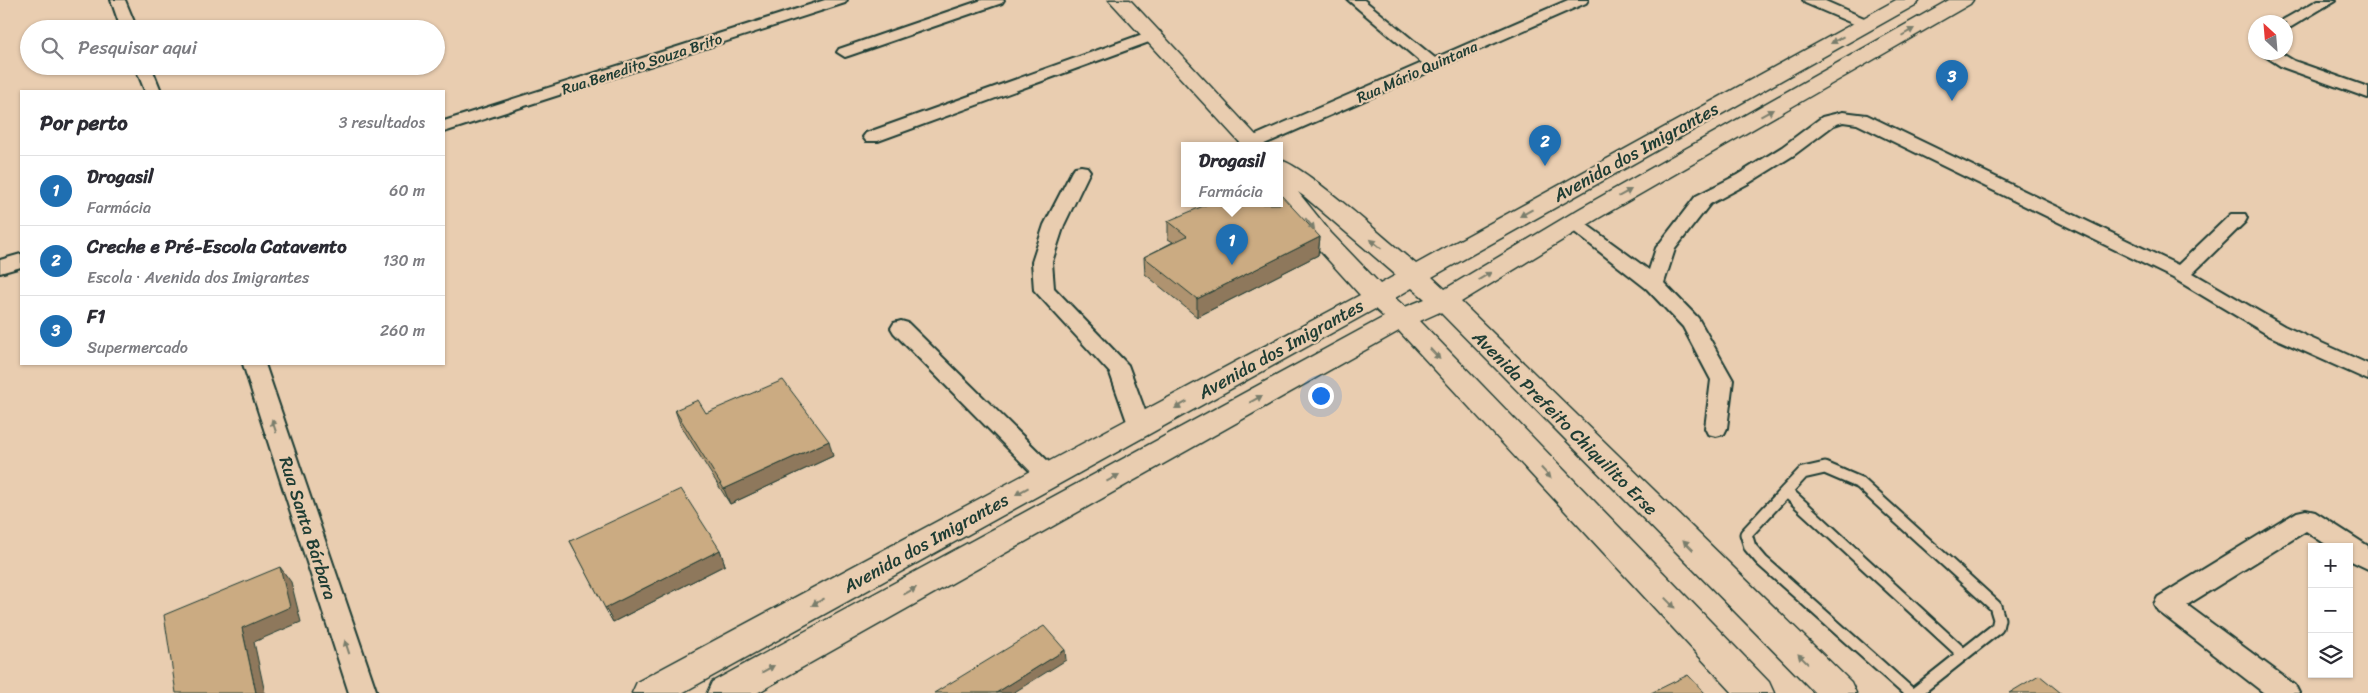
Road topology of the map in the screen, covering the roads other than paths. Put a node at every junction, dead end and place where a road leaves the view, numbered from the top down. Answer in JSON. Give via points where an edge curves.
{"nodes":[{"id":1,"x":118,"y":0,"type":"edge"},
{"id":2,"x":840,"y":0,"type":"edge"},
{"id":3,"x":997,"y":0,"type":"edge"},
{"id":4,"x":1119,"y":0,"type":"edge"},
{"id":5,"x":1355,"y":0,"type":"edge"},
{"id":6,"x":1581,"y":0,"type":"edge"},
{"id":7,"x":1810,"y":0,"type":"edge"},
{"id":8,"x":1910,"y":0,"type":"edge"},
{"id":9,"x":1964,"y":0,"type":"edge"},
{"id":10,"x":2329,"y":0,"type":"edge"},
{"id":11,"x":126,"y":20,"type":"edge"},
{"id":12,"x":2293,"y":20,"type":"edge"},
{"id":13,"x":1866,"y":24,"type":"junction"},
{"id":14,"x":1154,"y":35,"type":"junction"},
{"id":15,"x":845,"y":52,"type":"dead end"},
{"id":16,"x":2281,"y":60,"type":"edge"},
{"id":17,"x":1434,"y":65,"type":"junction"},
{"id":18,"x":1792,"y":65,"type":"junction"},
{"id":19,"x":147,"y":75,"type":"edge"},
{"id":20,"x":1825,"y":80,"type":"junction"},
{"id":21,"x":153,"y":90,"type":"edge"},
{"id":22,"x":2368,"y":93,"type":"edge"},
{"id":23,"x":445,"y":127,"type":"edge"},
{"id":24,"x":872,"y":136,"type":"dead end"},
{"id":25,"x":1251,"y":142,"type":"edge"},
{"id":26,"x":1261,"y":142,"type":"edge"},
{"id":27,"x":1283,"y":169,"type":"edge"},
{"id":28,"x":1081,"y":171,"type":"dead end"},
{"id":29,"x":1283,"y":189,"type":"edge"},
{"id":30,"x":2238,"y":218,"type":"dead end"},
{"id":31,"x":1572,"y":223,"type":"junction"},
{"id":32,"x":20,"y":260,"type":"edge"},
{"id":33,"x":0,"y":267,"type":"edge"},
{"id":34,"x":2180,"y":274,"type":"junction"},
{"id":35,"x":1413,"y":275,"type":"junction"},
{"id":36,"x":1654,"y":284,"type":"junction"},
{"id":37,"x":1376,"y":296,"type":"junction"},
{"id":38,"x":1444,"y":301,"type":"junction"},
{"id":39,"x":1402,"y":318,"type":"junction"},
{"id":40,"x":901,"y":328,"type":"dead end"},
{"id":41,"x":254,"y":365,"type":"edge"},
{"id":42,"x":2368,"y":373,"type":"edge"},
{"id":43,"x":1140,"y":427,"type":"junction"},
{"id":44,"x":1716,"y":428,"type":"dead end"},
{"id":45,"x":1049,"y":476,"type":"junction"},
{"id":46,"x":1786,"y":491,"type":"junction"},
{"id":47,"x":1077,"y":498,"type":"junction"},
{"id":48,"x":2368,"y":559,"type":"edge"},
{"id":49,"x":1963,"y":654,"type":"junction"},
{"id":50,"x":363,"y":693,"type":"edge"},
{"id":51,"x":650,"y":693,"type":"edge"},
{"id":52,"x":725,"y":693,"type":"edge"},
{"id":53,"x":1756,"y":693,"type":"edge"},
{"id":54,"x":1838,"y":693,"type":"edge"},
{"id":55,"x":1910,"y":693,"type":"edge"},
{"id":56,"x":1914,"y":693,"type":"edge"},
{"id":57,"x":2285,"y":693,"type":"edge"}],
"edges":[{"from":1,"to":11,"type":"street"},
{"from":2,"to":23,"type":"street","name":"Rua Benedito Souza Brito"},
{"from":3,"to":15,"type":"street"},
{"from":4,"to":14,"type":"main road"},
{"from":5,"to":17,"type":"street"},
{"from":6,"to":17,"type":"street","name":"Rua Mário Quintana"},
{"from":7,"to":13,"type":"street"},
{"from":8,"to":13,"type":"main road","name":"Avenida dos Imigrantes"},
{"from":20,"to":9,"type":"main road","name":"Avenida dos Imigrantes","one_way":true},
{"from":10,"to":12,"type":"street"},
{"from":13,"to":18,"type":"main road","name":"Avenida dos Imigrantes","one_way":true},
{"from":14,"to":24,"type":"street"},
{"from":14,"to":25,"type":"main road"},
{"from":16,"to":22,"type":"street"},
{"from":17,"to":26,"type":"street","name":"Rua Mário Quintana"},
{"from":18,"to":20,"type":"main road"},
{"from":18,"to":35,"type":"main road","name":"Avenida dos Imigrantes","one_way":true},
{"from":19,"to":21,"type":"street"},
{"from":31,"to":20,"type":"main road","name":"Avenida dos Imigrantes","one_way":true},
{"from":35,"to":27,"type":"main road","name":"Avenida Prefeito Chiquilito Erse","one_way":true},
{"from":28,"to":43,"type":"street","via":[[1054,225],[1042,262],[1044,290],[1120,370]]},
{"from":29,"to":37,"type":"main road","one_way":true,"via":[[1322,238]]},
{"from":30,"to":34,"type":"street"},
{"from":31,"to":36,"type":"street"},
{"from":38,"to":31,"type":"main road","name":"Avenida dos Imigrantes","one_way":true},
{"from":32,"to":33,"type":"street"},
{"from":34,"to":36,"type":"street","via":[[1861,119],[1843,116],[1828,121],[1751,174],[1704,200],[1666,248]]},
{"from":34,"to":42,"type":"street","via":[[2277,331]]},
{"from":35,"to":37,"type":"main road","name":"Avenida dos Imigrantes"},
{"from":35,"to":38,"type":"main road","name":"Avenida Prefeito Chiquilito Erse"},
{"from":36,"to":44,"type":"street","via":[[1691,323],[1722,380]]},
{"from":37,"to":39,"type":"main road"},
{"from":37,"to":43,"type":"main road","name":"Avenida dos Imigrantes","one_way":true},
{"from":38,"to":39,"type":"main road","name":"Avenida dos Imigrantes"},
{"from":54,"to":38,"type":"main road","name":"Avenida Prefeito Chiquilito Erse","one_way":true},
{"from":47,"to":39,"type":"main road","name":"Avenida dos Imigrantes","one_way":true},
{"from":39,"to":53,"type":"main road","one_way":true},
{"from":40,"to":45,"type":"street"},
{"from":50,"to":41,"type":"street","name":"Rua Santa Bárbara","one_way":true},
{"from":43,"to":45,"type":"main road","name":"Avenida dos Imigrantes"},
{"from":45,"to":47,"type":"main road","via":[[1078,478]]},
{"from":45,"to":51,"type":"main road","name":"Avenida dos Imigrantes","one_way":true},
{"from":46,"to":49,"type":"lane"},
{"from":46,"to":49,"type":"lane","via":[[1803,473],[1825,468],[1860,483],[1995,606],[1997,628]]},
{"from":46,"to":55,"type":"lane","via":[[1746,534],[1750,547]]},
{"from":52,"to":47,"type":"main road","name":"Avenida dos Imigrantes","one_way":true},
{"from":48,"to":57,"type":"street","via":[[2306,519],[2167,604]]},
{"from":49,"to":56,"type":"lane"}]}
